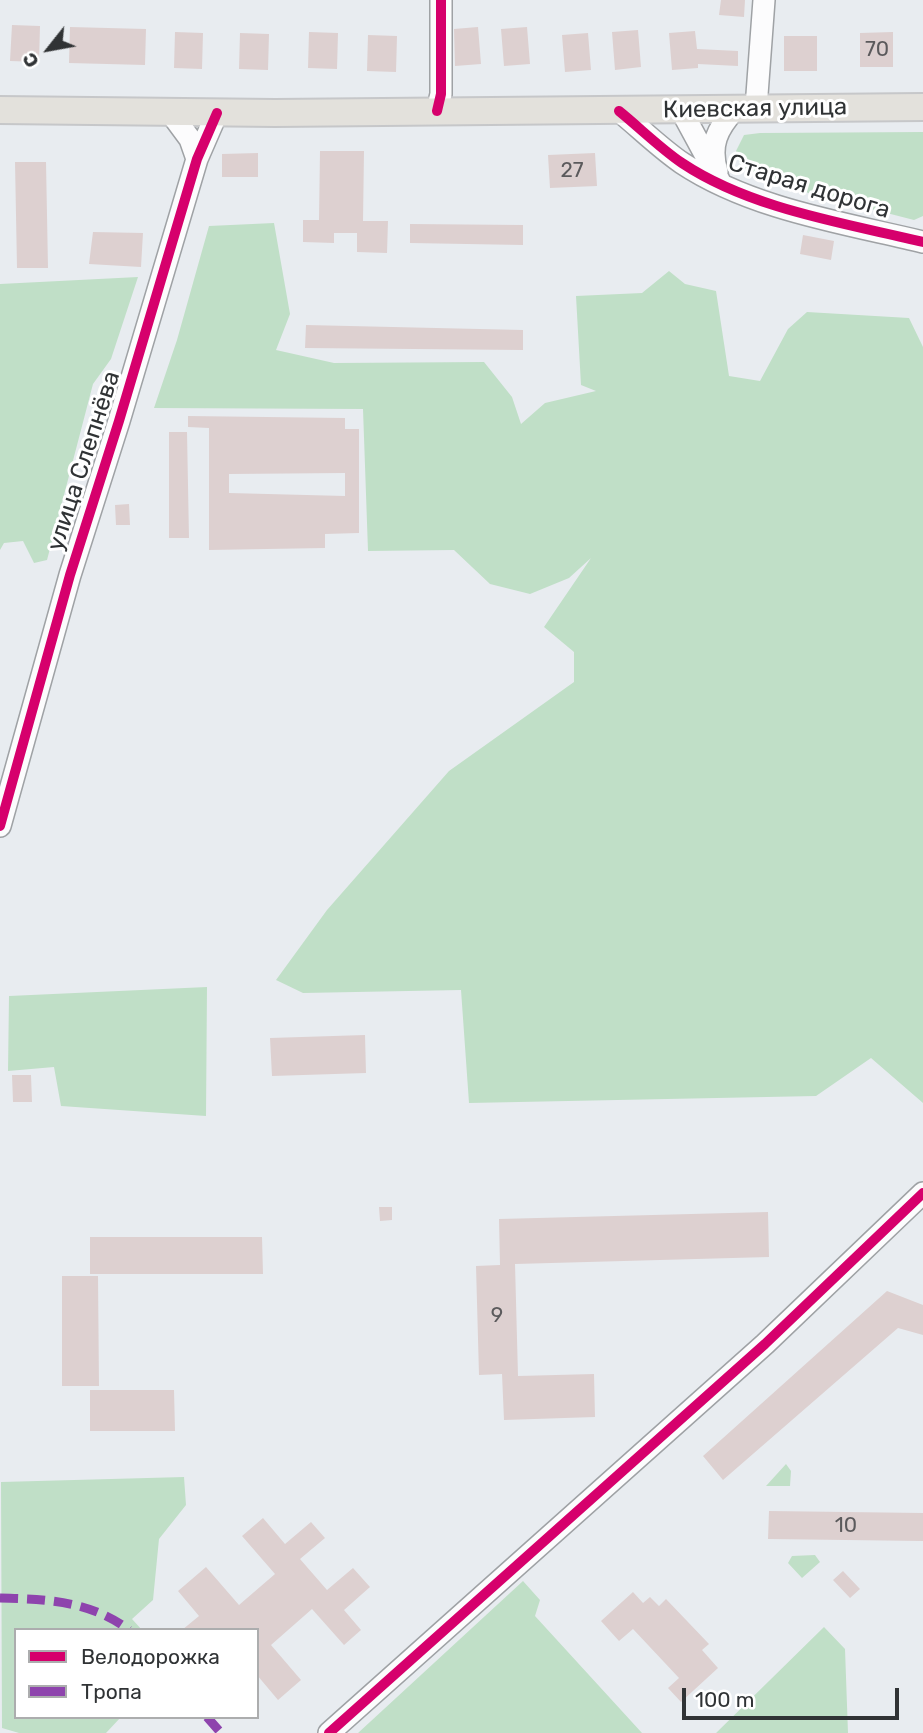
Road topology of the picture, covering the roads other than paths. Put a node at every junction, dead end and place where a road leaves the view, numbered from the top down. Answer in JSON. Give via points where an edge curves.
{"nodes":[{"id":1,"x":441,"y":0,"type":"edge"},
{"id":2,"x":764,"y":0,"type":"edge"},
{"id":3,"x":923,"y":107,"type":"edge"},
{"id":4,"x":746,"y":108,"type":"junction"},
{"id":5,"x":0,"y":110,"type":"edge"},
{"id":6,"x":681,"y":110,"type":"junction"},
{"id":7,"x":437,"y":111,"type":"junction"},
{"id":8,"x":620,"y":111,"type":"junction"},
{"id":9,"x":170,"y":112,"type":"junction"},
{"id":10,"x":217,"y":113,"type":"junction"},
{"id":11,"x":197,"y":159,"type":"junction"},
{"id":12,"x":681,"y":162,"type":"junction"},
{"id":13,"x":721,"y":184,"type":"junction"},
{"id":14,"x":923,"y":242,"type":"edge"},
{"id":15,"x":0,"y":826,"type":"edge"},
{"id":16,"x":923,"y":1193,"type":"edge"},
{"id":17,"x":329,"y":1733,"type":"edge"}],
"edges":[{"from":1,"to":7,"type":"street"},
{"from":2,"to":4,"type":"street"},
{"from":3,"to":4,"type":"main road","name":"Киевская улица"},
{"from":4,"to":6,"type":"main road","name":"Киевская улица"},
{"from":4,"to":13,"type":"street","via":[[722,123],[714,143]]},
{"from":5,"to":9,"type":"main road","name":"Киевская улица"},
{"from":6,"to":8,"type":"main road","name":"Киевская улица"},
{"from":6,"to":12,"type":"street","via":[[676,145]]},
{"from":6,"to":13,"type":"street"},
{"from":7,"to":8,"type":"main road","name":"Киевская улица"},
{"from":7,"to":10,"type":"main road","name":"Киевская улица"},
{"from":8,"to":12,"type":"street","name":"Старая дорога"},
{"from":9,"to":10,"type":"main road","name":"Киевская улица"},
{"from":9,"to":11,"type":"street","via":[[190,139]]},
{"from":10,"to":11,"type":"street","name":"улица Слепнёва"},
{"from":11,"to":15,"type":"street","name":"улица Слепнёва","via":[[69,575]]},
{"from":12,"to":13,"type":"street","name":"Старая дорога"},
{"from":13,"to":14,"type":"street","name":"Старая дорога","via":[[791,209]]},
{"from":16,"to":17,"type":"street","via":[[765,1344]]}]}
